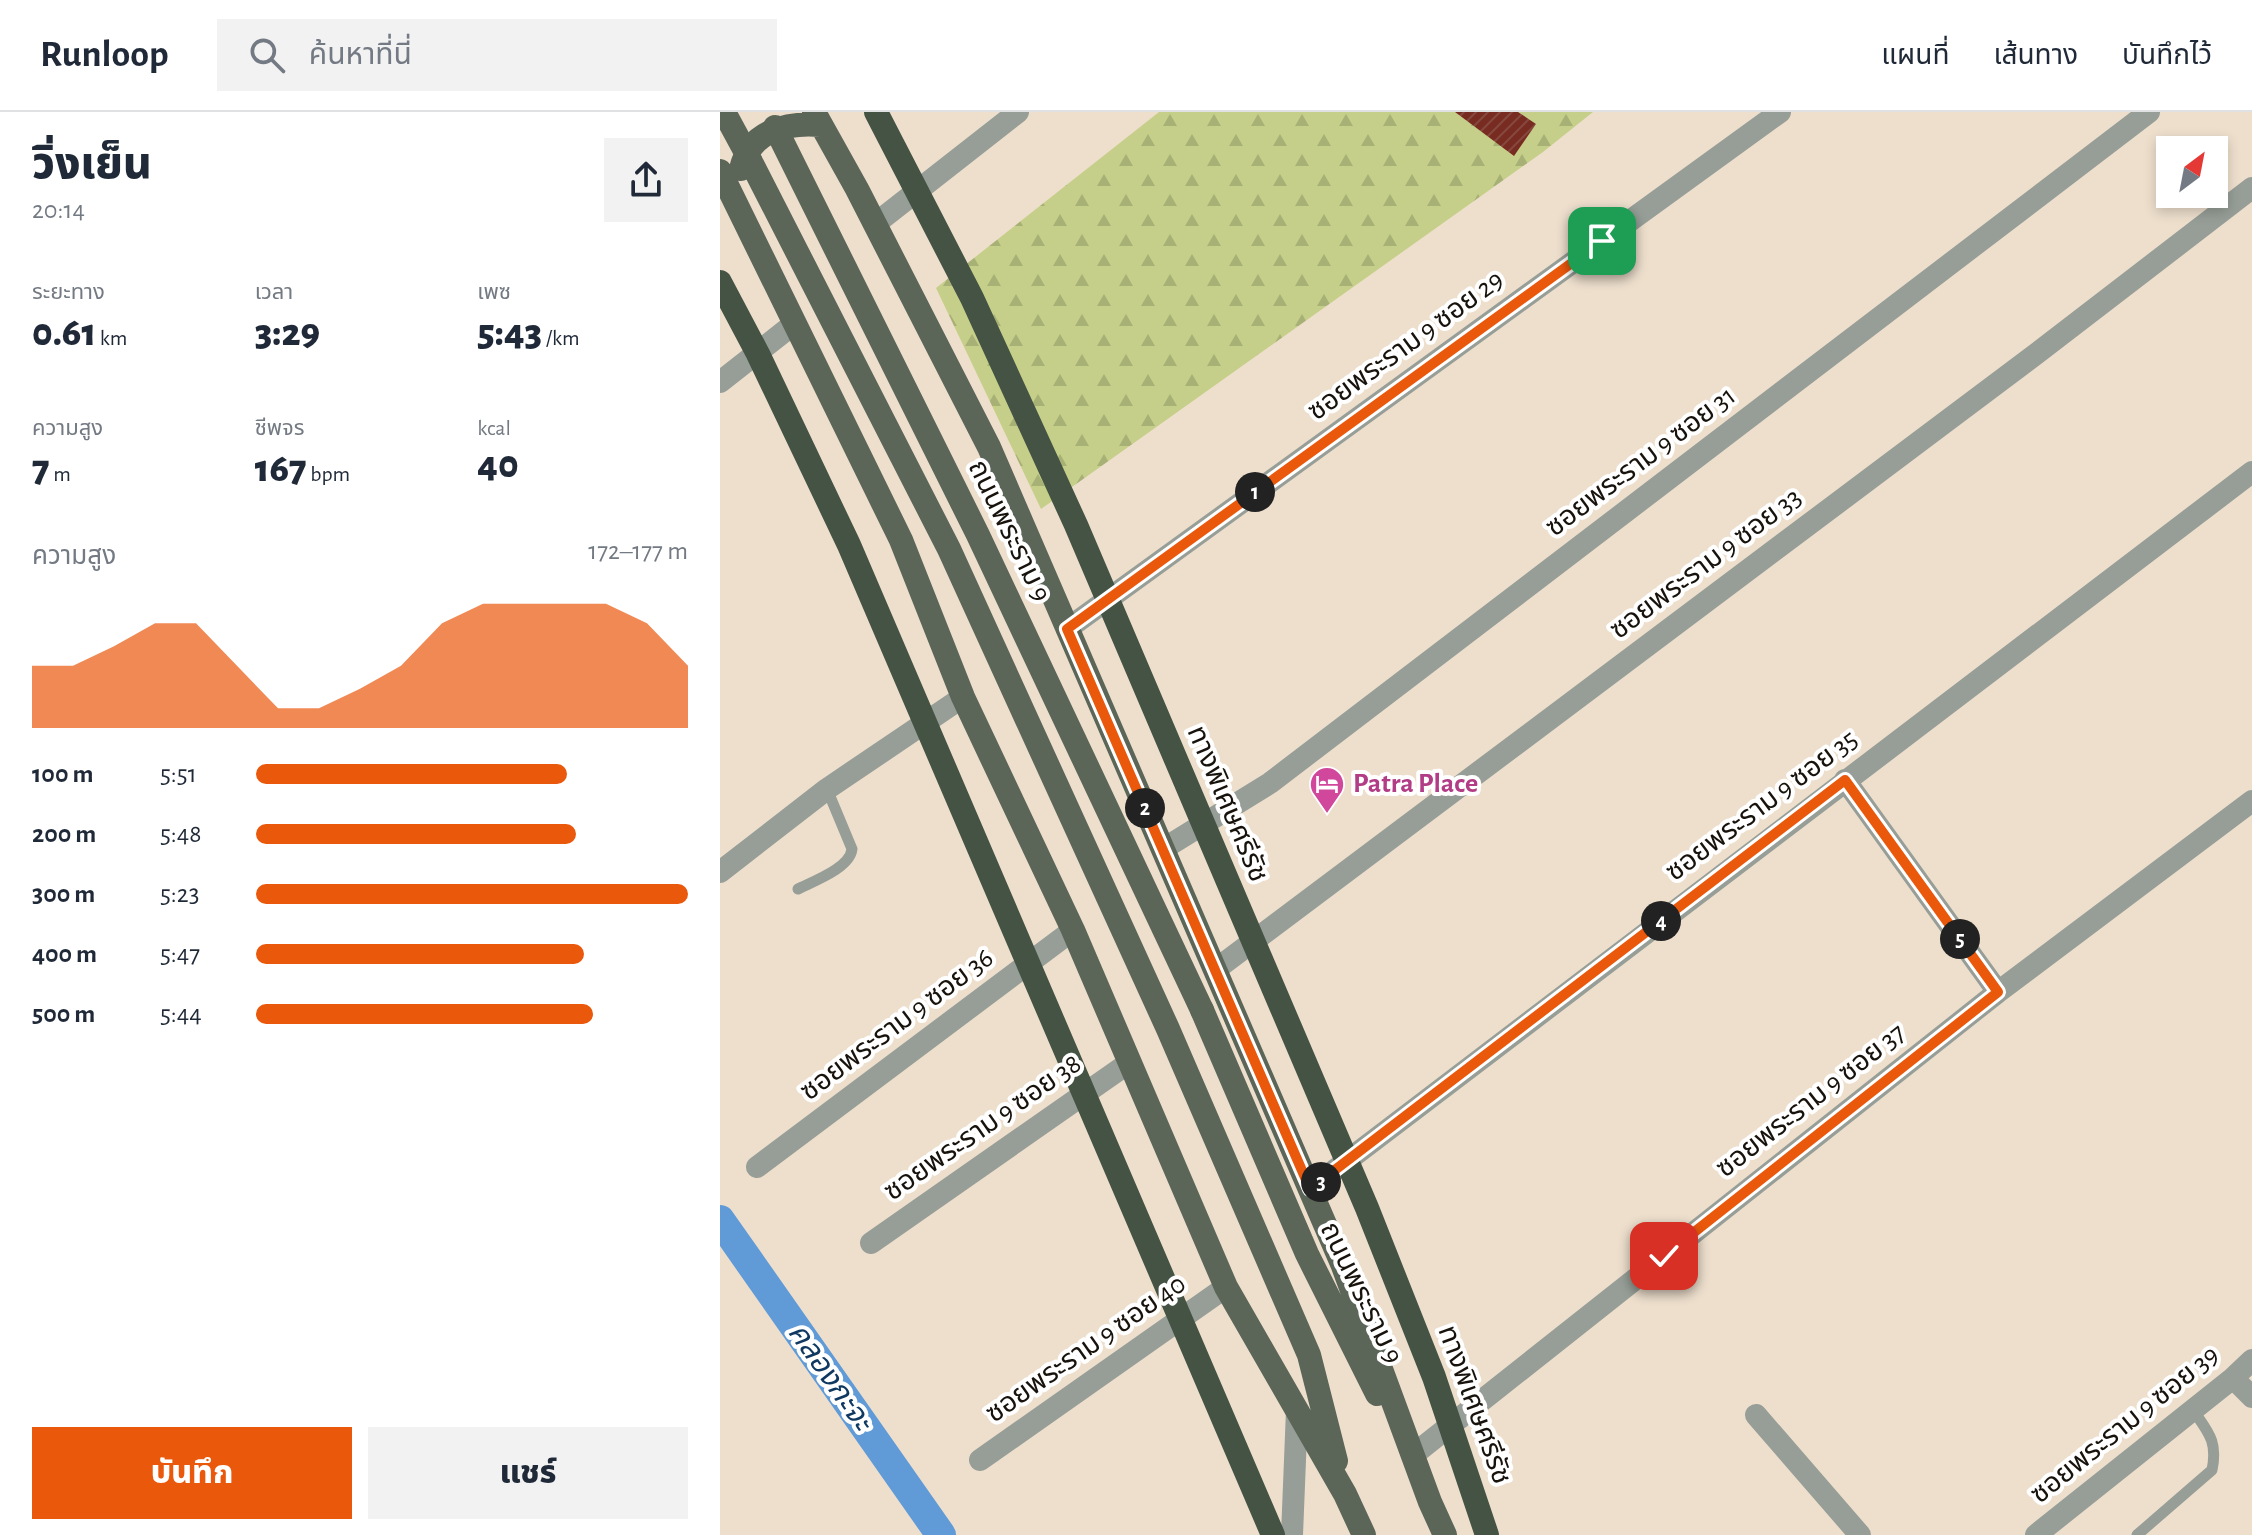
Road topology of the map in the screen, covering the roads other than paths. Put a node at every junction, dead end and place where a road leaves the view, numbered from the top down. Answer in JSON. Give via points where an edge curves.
{"nodes":[{"id":1,"x":724,"y":112,"type":"edge"},
{"id":2,"x":768,"y":112,"type":"edge"},
{"id":3,"x":876,"y":112,"type":"edge"},
{"id":4,"x":1018,"y":112,"type":"edge"},
{"id":5,"x":1780,"y":112,"type":"edge"},
{"id":6,"x":2149,"y":112,"type":"edge"},
{"id":7,"x":817,"y":118,"type":"edge"},
{"id":8,"x":720,"y":171,"type":"edge"},
{"id":9,"x":2252,"y":188,"type":"edge"},
{"id":10,"x":736,"y":201,"type":"junction"},
{"id":11,"x":875,"y":224,"type":"junction"},
{"id":12,"x":720,"y":282,"type":"edge"},
{"id":13,"x":795,"y":323,"type":"junction"},
{"id":14,"x":720,"y":382,"type":"edge"},
{"id":15,"x":2252,"y":472,"type":"edge"},
{"id":16,"x":1067,"y":629,"type":"junction"},
{"id":17,"x":963,"y":697,"type":"junction"},
{"id":18,"x":1845,"y":780,"type":"junction"},
{"id":19,"x":827,"y":789,"type":"junction"},
{"id":20,"x":2252,"y":801,"type":"edge"},
{"id":21,"x":1163,"y":849,"type":"junction"},
{"id":22,"x":720,"y":872,"type":"edge"},
{"id":23,"x":798,"y":889,"type":"dead end"},
{"id":24,"x":1073,"y":930,"type":"junction"},
{"id":25,"x":1215,"y":970,"type":"junction"},
{"id":26,"x":1998,"y":992,"type":"junction"},
{"id":27,"x":1130,"y":1062,"type":"junction"},
{"id":28,"x":757,"y":1167,"type":"dead end"},
{"id":29,"x":1310,"y":1189,"type":"junction"},
{"id":30,"x":871,"y":1243,"type":"dead end"},
{"id":31,"x":1226,"y":1287,"type":"junction"},
{"id":32,"x":2252,"y":1360,"type":"edge"},
{"id":33,"x":2233,"y":1378,"type":"junction"},
{"id":34,"x":2252,"y":1397,"type":"edge"},
{"id":35,"x":1297,"y":1410,"type":"junction"},
{"id":36,"x":2193,"y":1410,"type":"junction"},
{"id":37,"x":1756,"y":1415,"type":"dead end"},
{"id":38,"x":1413,"y":1455,"type":"junction"},
{"id":39,"x":980,"y":1460,"type":"dead end"},
{"id":40,"x":1345,"y":1494,"type":"junction"},
{"id":41,"x":1430,"y":1502,"type":"junction"},
{"id":42,"x":1273,"y":1535,"type":"edge"},
{"id":43,"x":1292,"y":1535,"type":"edge"},
{"id":44,"x":1364,"y":1535,"type":"edge"},
{"id":45,"x":1445,"y":1535,"type":"edge"},
{"id":46,"x":1487,"y":1535,"type":"edge"},
{"id":47,"x":1860,"y":1535,"type":"edge"},
{"id":48,"x":2036,"y":1535,"type":"edge"},
{"id":49,"x":2137,"y":1535,"type":"edge"}],
"edges":[{"from":1,"to":40,"type":"main road","bridge":true,"via":[[949,549],[1168,1029],[1309,1355]]},
{"from":2,"to":41,"type":"main road","name":"ถนนพระราม 9","bridge":true,"via":[[978,535],[1202,1010],[1307,1254]]},
{"from":3,"to":46,"type":"highway","name":"ทางพิเศษศรีรัช","bridge":true,"via":[[972,298],[1076,525],[1367,1208],[1434,1377]]},
{"from":4,"to":11,"type":"street"},
{"from":5,"to":16,"type":"street","name":"ซอยพระราม 9 ซอย 29"},
{"from":6,"to":21,"type":"street","name":"ซอยพระราม 9 ซอย 31","via":[[1270,783]]},
{"from":7,"to":10,"type":"main road","via":[[785,126],[760,140],[744,157]]},
{"from":7,"to":11,"type":"main road","name":"ถนนพระราม 9"},
{"from":8,"to":10,"type":"main road"},
{"from":9,"to":25,"type":"street","name":"ซอยพระราม 9 ซอย 33"},
{"from":10,"to":13,"type":"main road"},
{"from":11,"to":16,"type":"main road","name":"ถนนพระราม 9","via":[[989,447]]},
{"from":12,"to":42,"type":"highway","bridge":true,"via":[[849,545]]},
{"from":13,"to":14,"type":"street"},
{"from":13,"to":17,"type":"main road","via":[[901,540]]},
{"from":15,"to":18,"type":"street","name":"ซอยพระราม 9 ซอย 35"},
{"from":16,"to":21,"type":"main road","name":"ถนนพระราม 9"},
{"from":17,"to":19,"type":"street"},
{"from":17,"to":24,"type":"main road"},
{"from":18,"to":26,"type":"street"},
{"from":18,"to":29,"type":"street","name":"ซอยพระราม 9 ซอย 35"},
{"from":19,"to":22,"type":"street"},
{"from":19,"to":23,"type":"lane","via":[[852,856]]},
{"from":20,"to":26,"type":"street","name":"ซอยพระราม 9 ซอย 37"},
{"from":21,"to":25,"type":"main road","name":"ถนนพระราม 9"},
{"from":24,"to":27,"type":"main road"},
{"from":24,"to":28,"type":"street","name":"ซอยพระราม 9 ซอย 36"},
{"from":25,"to":29,"type":"main road","name":"ถนนพระราม 9"},
{"from":26,"to":38,"type":"street","name":"ซอยพระราม 9 ซอย 37"},
{"from":27,"to":30,"type":"street","name":"ซอยพระราม 9 ซอย 38"},
{"from":27,"to":31,"type":"main road"},
{"from":29,"to":38,"type":"main road","name":"ถนนพระราม 9"},
{"from":31,"to":35,"type":"main road"},
{"from":31,"to":39,"type":"street","name":"ซอยพระราม 9 ซอย 40"},
{"from":32,"to":33,"type":"street","name":"ซอยพระราม 9 ซอย 39"},
{"from":33,"to":34,"type":"street"},
{"from":33,"to":36,"type":"street","name":"ซอยพระราม 9 ซอย 39"},
{"from":35,"to":40,"type":"main road"},
{"from":35,"to":43,"type":"street"},
{"from":36,"to":48,"type":"street","name":"ซอยพระราม 9 ซอย 39"},
{"from":36,"to":49,"type":"lane","via":[[2213,1440],[2212,1470]]},
{"from":37,"to":47,"type":"street"},
{"from":38,"to":41,"type":"main road","name":"ถนนพระราม 9"},
{"from":40,"to":44,"type":"main road"},
{"from":41,"to":45,"type":"main road","name":"ถนนพระราม 9"}]}
